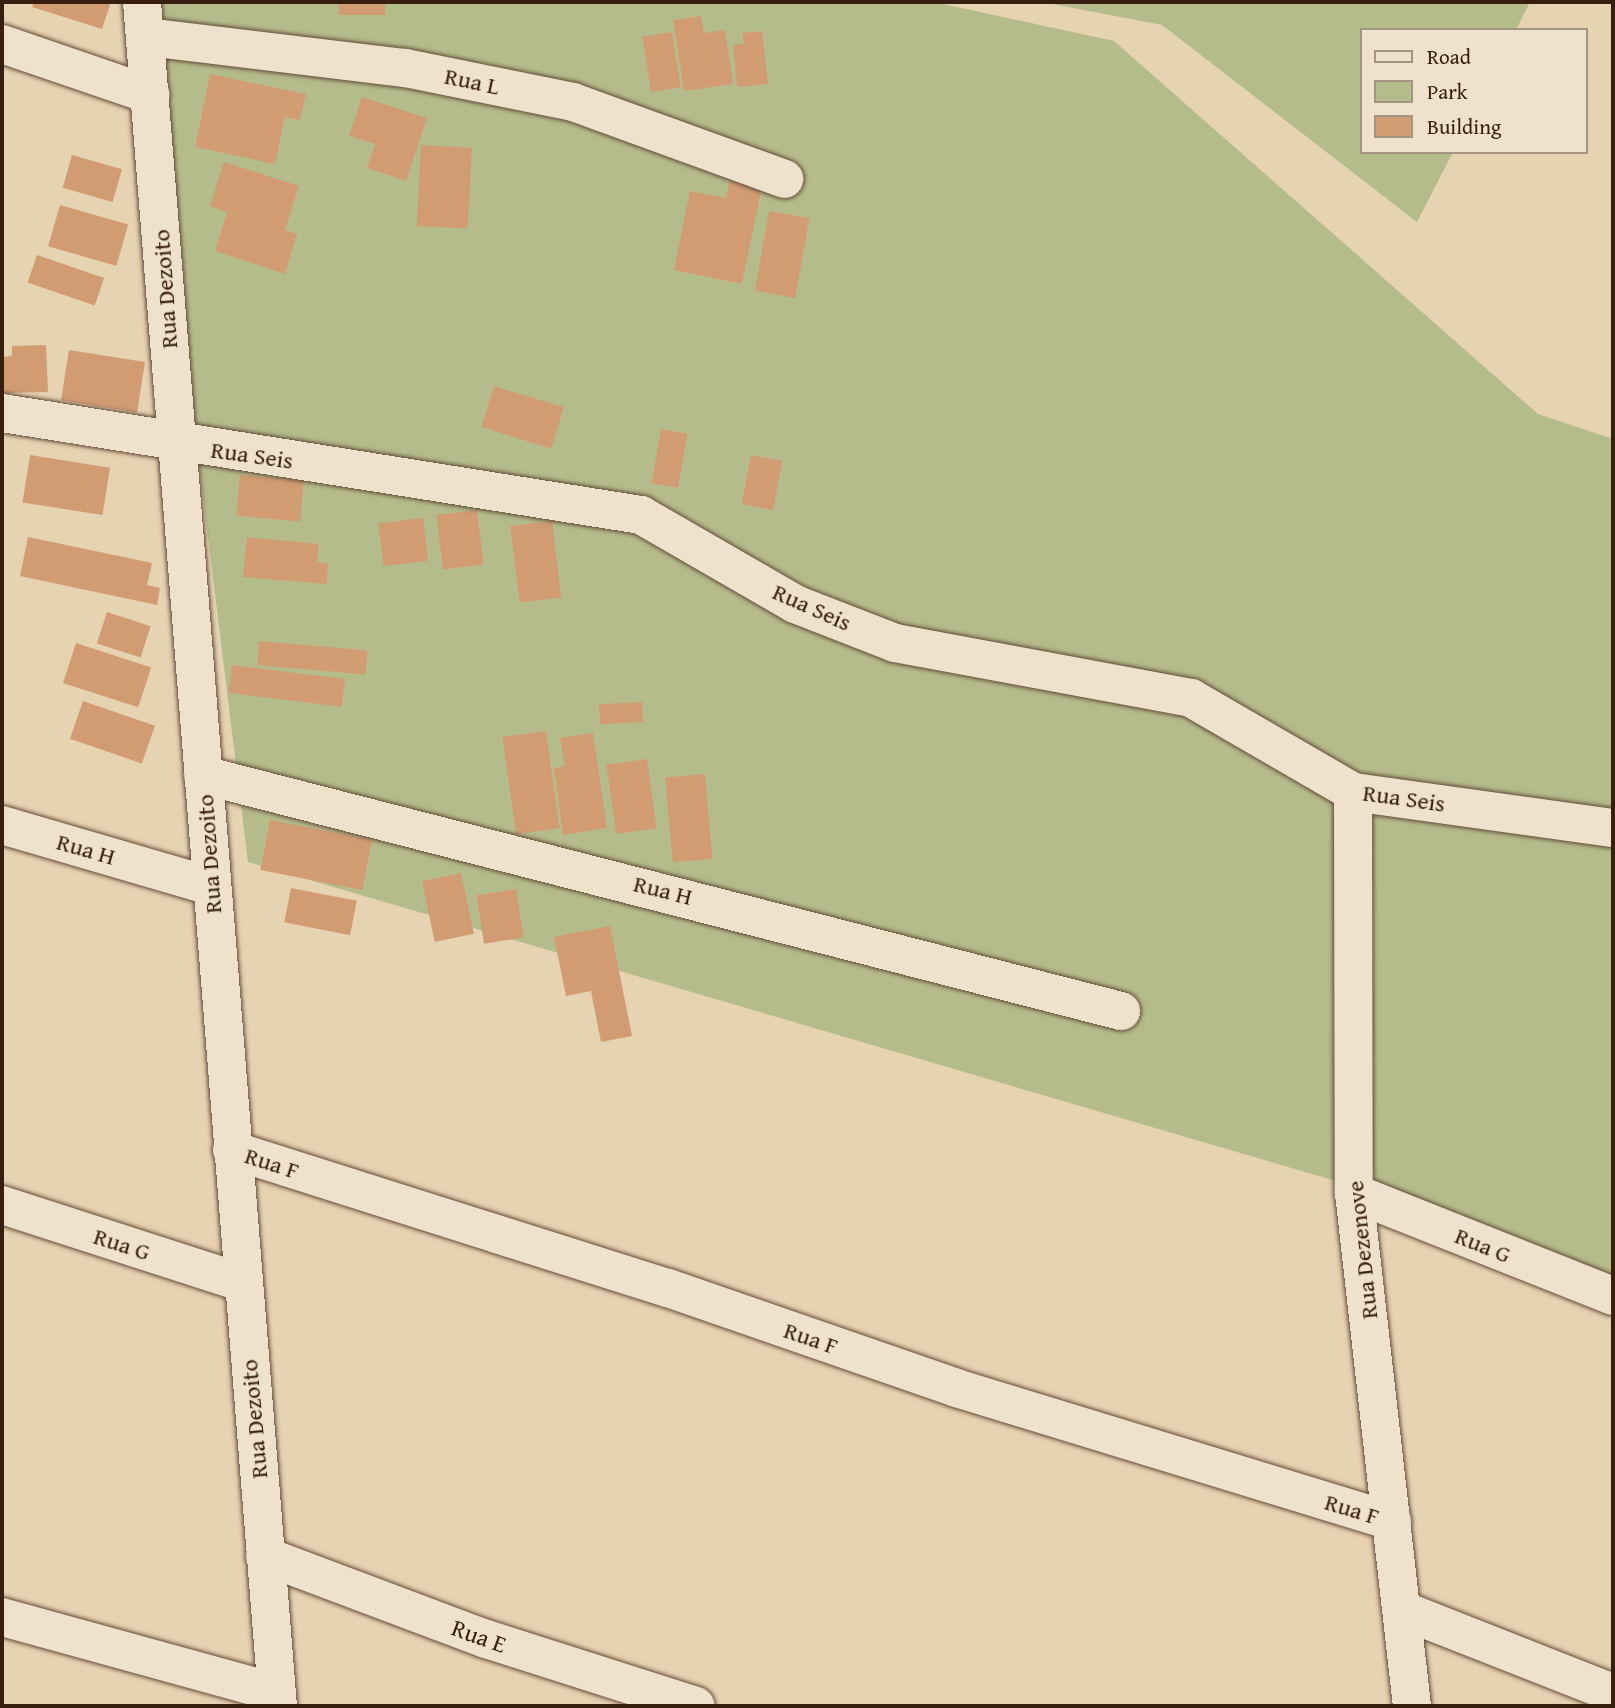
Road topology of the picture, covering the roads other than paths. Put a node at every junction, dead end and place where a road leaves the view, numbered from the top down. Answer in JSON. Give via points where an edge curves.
{"nodes":[{"id":1,"x":144,"y":19,"type":"edge"},
{"id":2,"x":2,"y":44,"type":"edge"},
{"id":3,"x":151,"y":95,"type":"junction"},
{"id":4,"x":784,"y":180,"type":"dead end"},
{"id":5,"x":2,"y":413,"type":"edge"},
{"id":6,"x":177,"y":445,"type":"junction"},
{"id":7,"x":203,"y":775,"type":"junction"},
{"id":8,"x":1353,"y":792,"type":"junction"},
{"id":9,"x":2,"y":825,"type":"edge"},
{"id":10,"x":1613,"y":828,"type":"edge"},
{"id":11,"x":211,"y":886,"type":"junction"},
{"id":12,"x":1121,"y":1011,"type":"dead end"},
{"id":13,"x":232,"y":1150,"type":"junction"},
{"id":14,"x":1354,"y":1193,"type":"junction"},
{"id":15,"x":2,"y":1205,"type":"edge"},
{"id":16,"x":243,"y":1283,"type":"junction"},
{"id":17,"x":1613,"y":1296,"type":"edge"},
{"id":18,"x":1392,"y":1521,"type":"junction"},
{"id":19,"x":265,"y":1556,"type":"junction"},
{"id":20,"x":1402,"y":1610,"type":"junction"},
{"id":21,"x":2,"y":1617,"type":"edge"},
{"id":22,"x":1613,"y":1693,"type":"edge"},
{"id":23,"x":278,"y":1700,"type":"edge"},
{"id":24,"x":696,"y":1706,"type":"edge"},
{"id":25,"x":1412,"y":1706,"type":"edge"}],
"edges":[{"from":1,"to":3,"type":"street","name":"Rua Dezoito"},
{"from":1,"to":4,"type":"street","name":"Rua L","via":[[573,102]]},
{"from":2,"to":3,"type":"street"},
{"from":3,"to":6,"type":"street","name":"Rua Dezoito"},
{"from":5,"to":6,"type":"street","name":"Rua Seis"},
{"from":6,"to":7,"type":"street","name":"Rua Dezoito"},
{"from":6,"to":8,"type":"street","name":"Rua Seis","via":[[641,515],[795,604],[895,643],[1191,698]]},
{"from":7,"to":11,"type":"street","name":"Rua Dezoito"},
{"from":7,"to":12,"type":"street","name":"Rua H"},
{"from":8,"to":10,"type":"street","name":"Rua Seis"},
{"from":8,"to":14,"type":"street","name":"Rua Dezenove"},
{"from":9,"to":11,"type":"street","name":"Rua H"},
{"from":11,"to":13,"type":"street","name":"Rua Dezoito"},
{"from":13,"to":16,"type":"street","name":"Rua Dezoito"},
{"from":13,"to":18,"type":"street","name":"Rua F","via":[[668,1288],[956,1388]]},
{"from":14,"to":17,"type":"street","name":"Rua G"},
{"from":14,"to":18,"type":"street","name":"Rua Dezenove"},
{"from":15,"to":16,"type":"street","name":"Rua G"},
{"from":16,"to":19,"type":"street","name":"Rua Dezoito"},
{"from":18,"to":20,"type":"street","name":"Rua Dezenove"},
{"from":19,"to":23,"type":"street","name":"Rua Dezoito"},
{"from":19,"to":24,"type":"street","name":"Rua E","via":[[486,1639]]},
{"from":20,"to":22,"type":"street"},
{"from":20,"to":25,"type":"street","name":"Rua Dezenove"},
{"from":21,"to":23,"type":"street"}]}
